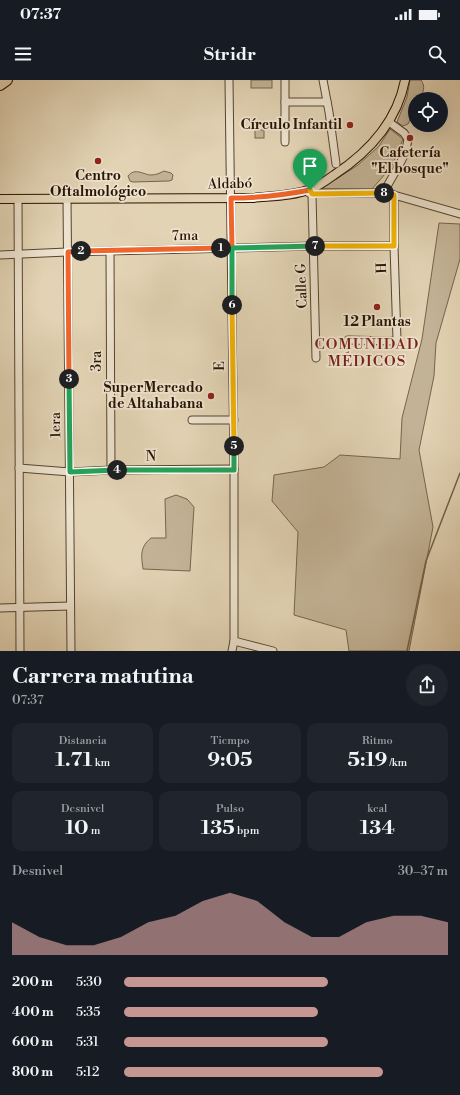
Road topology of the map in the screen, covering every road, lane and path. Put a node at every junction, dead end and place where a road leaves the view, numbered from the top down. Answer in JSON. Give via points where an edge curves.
{"nodes":[{"id":1,"x":8,"y":80,"type":"edge"},
{"id":2,"x":229,"y":80,"type":"edge"},
{"id":3,"x":285,"y":80,"type":"edge"},
{"id":4,"x":323,"y":80,"type":"edge"},
{"id":5,"x":404,"y":80,"type":"edge"},
{"id":6,"x":0,"y":85,"type":"edge"},
{"id":7,"x":285,"y":102,"type":"junction"},
{"id":8,"x":327,"y":102,"type":"junction"},
{"id":9,"x":389,"y":122,"type":"junction"},
{"id":10,"x":285,"y":142,"type":"dead end"},
{"id":11,"x":336,"y":164,"type":"dead end"},
{"id":12,"x":311,"y":192,"type":"junction"},
{"id":13,"x":384,"y":193,"type":"junction"},
{"id":14,"x":394,"y":195,"type":"junction"},
{"id":15,"x":67,"y":198,"type":"junction"},
{"id":16,"x":231,"y":198,"type":"junction"},
{"id":17,"x":0,"y":199,"type":"edge"},
{"id":18,"x":18,"y":199,"type":"junction"},
{"id":19,"x":460,"y":214,"type":"edge"},
{"id":20,"x":314,"y":246,"type":"junction"},
{"id":21,"x":394,"y":246,"type":"junction"},
{"id":22,"x":232,"y":248,"type":"junction"},
{"id":23,"x":110,"y":251,"type":"junction"},
{"id":24,"x":68,"y":252,"type":"junction"},
{"id":25,"x":18,"y":254,"type":"junction"},
{"id":26,"x":0,"y":255,"type":"edge"},
{"id":27,"x":348,"y":340,"type":"dead end"},
{"id":28,"x":316,"y":358,"type":"dead end"},
{"id":29,"x":192,"y":420,"type":"dead end"},
{"id":30,"x":234,"y":420,"type":"junction"},
{"id":31,"x":19,"y":468,"type":"junction"},
{"id":32,"x":111,"y":470,"type":"junction"},
{"id":33,"x":234,"y":470,"type":"junction"},
{"id":34,"x":70,"y":472,"type":"junction"},
{"id":35,"x":19,"y":606,"type":"junction"},
{"id":36,"x":70,"y":606,"type":"junction"},
{"id":37,"x":0,"y":608,"type":"edge"},
{"id":38,"x":234,"y":641,"type":"junction"},
{"id":39,"x":20,"y":651,"type":"edge"},
{"id":40,"x":71,"y":651,"type":"edge"},
{"id":41,"x":232,"y":651,"type":"edge"},
{"id":42,"x":273,"y":651,"type":"edge"}],
"edges":[{"from":1,"to":6,"type":"highway"},
{"from":2,"to":16,"type":"street","name":"E"},
{"from":3,"to":7,"type":"street"},
{"from":4,"to":8,"type":"street"},
{"from":5,"to":9,"type":"main road","name":"Aldabó","via":[[398,103]]},
{"from":7,"to":8,"type":"street"},
{"from":7,"to":10,"type":"street"},
{"from":8,"to":11,"type":"street"},
{"from":9,"to":12,"type":"main road","name":"Aldabó","via":[[367,150]]},
{"from":9,"to":13,"type":"street","via":[[408,139],[407,149]]},
{"from":12,"to":13,"type":"street"},
{"from":12,"to":16,"type":"main road","name":"Aldabó"},
{"from":12,"to":20,"type":"street","name":"Calle G"},
{"from":13,"to":14,"type":"street"},
{"from":14,"to":19,"type":"street"},
{"from":14,"to":21,"type":"street","name":"H"},
{"from":15,"to":16,"type":"main road","name":"Aldabó"},
{"from":15,"to":18,"type":"main road","name":"Aldabó"},
{"from":15,"to":24,"type":"street","name":"1era"},
{"from":16,"to":22,"type":"street","name":"E"},
{"from":17,"to":18,"type":"main road","name":"Aldabó"},
{"from":18,"to":25,"type":"street"},
{"from":20,"to":21,"type":"street","name":"7ma"},
{"from":20,"to":22,"type":"street","name":"7ma"},
{"from":20,"to":28,"type":"street","name":"Calle G"},
{"from":21,"to":27,"type":"street","name":"H","via":[[397,340]]},
{"from":22,"to":23,"type":"street","name":"7ma"},
{"from":22,"to":30,"type":"street","name":"E"},
{"from":23,"to":24,"type":"street","name":"7ma"},
{"from":23,"to":32,"type":"street","name":"3ra"},
{"from":24,"to":25,"type":"street","name":"7ma"},
{"from":24,"to":34,"type":"street","name":"1era"},
{"from":25,"to":26,"type":"street","name":"7ma"},
{"from":25,"to":31,"type":"street"},
{"from":29,"to":30,"type":"street"},
{"from":30,"to":33,"type":"street","name":"E"},
{"from":31,"to":34,"type":"street","name":"N"},
{"from":31,"to":35,"type":"street"},
{"from":32,"to":33,"type":"street","name":"N"},
{"from":32,"to":34,"type":"street","name":"N"},
{"from":33,"to":38,"type":"street","name":"E"},
{"from":34,"to":36,"type":"street","name":"1era"},
{"from":35,"to":36,"type":"street"},
{"from":35,"to":37,"type":"street"},
{"from":35,"to":39,"type":"street"},
{"from":36,"to":40,"type":"street","name":"1era"},
{"from":38,"to":41,"type":"street","name":"E"},
{"from":38,"to":42,"type":"street"}]}
